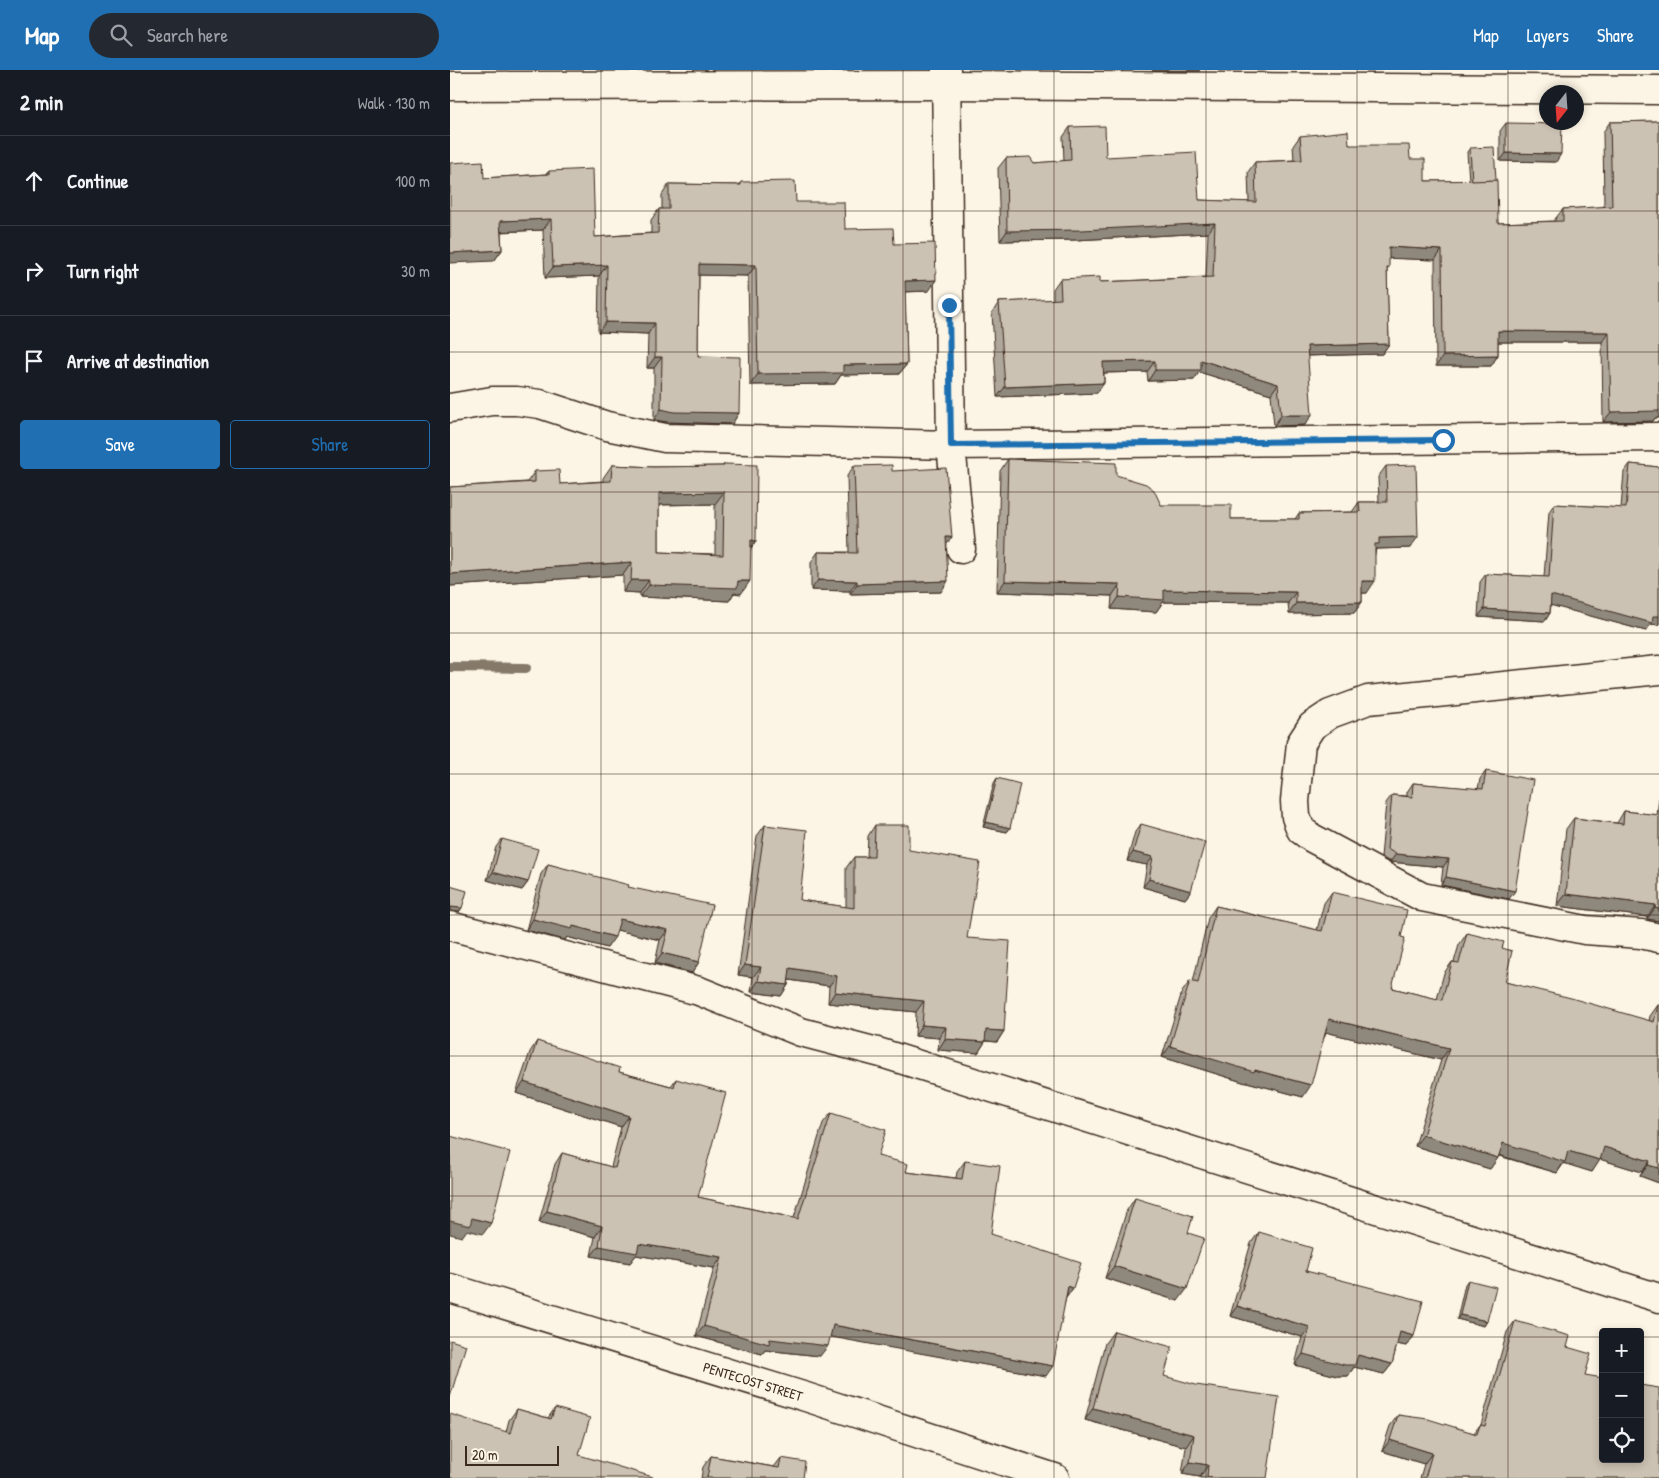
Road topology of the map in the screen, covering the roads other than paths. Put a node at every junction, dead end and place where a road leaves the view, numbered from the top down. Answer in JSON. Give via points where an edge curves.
{"nodes":[{"id":1,"x":945,"y":77,"type":"edge"},
{"id":2,"x":450,"y":86,"type":"edge"},
{"id":3,"x":1659,"y":90,"type":"edge"},
{"id":4,"x":450,"y":408,"type":"edge"},
{"id":5,"x":1659,"y":438,"type":"edge"},
{"id":6,"x":951,"y":445,"type":"junction"},
{"id":7,"x":961,"y":549,"type":"dead end"},
{"id":8,"x":1659,"y":670,"type":"edge"},
{"id":9,"x":450,"y":926,"type":"edge"},
{"id":10,"x":1659,"y":938,"type":"edge"},
{"id":11,"x":450,"y":1288,"type":"edge"},
{"id":12,"x":1659,"y":1298,"type":"edge"},
{"id":13,"x":1055,"y":1478,"type":"edge"}],
"edges":[{"from":1,"to":2,"type":"street"},
{"from":1,"to":3,"type":"street"},
{"from":1,"to":6,"type":"street"},
{"from":4,"to":6,"type":"street","via":[[492,401],[540,404],[607,426],[665,438]]},
{"from":5,"to":6,"type":"street"},
{"from":6,"to":7,"type":"street"},
{"from":8,"to":10,"type":"street","via":[[1368,700],[1330,714],[1312,726],[1301,743],[1295,802],[1301,830],[1422,896],[1585,930]]},
{"from":9,"to":12,"type":"street","via":[[699,991],[801,1032],[881,1053]]},
{"from":11,"to":13,"type":"street","name":"PENTECOST STREET","via":[[806,1397]]}]}
